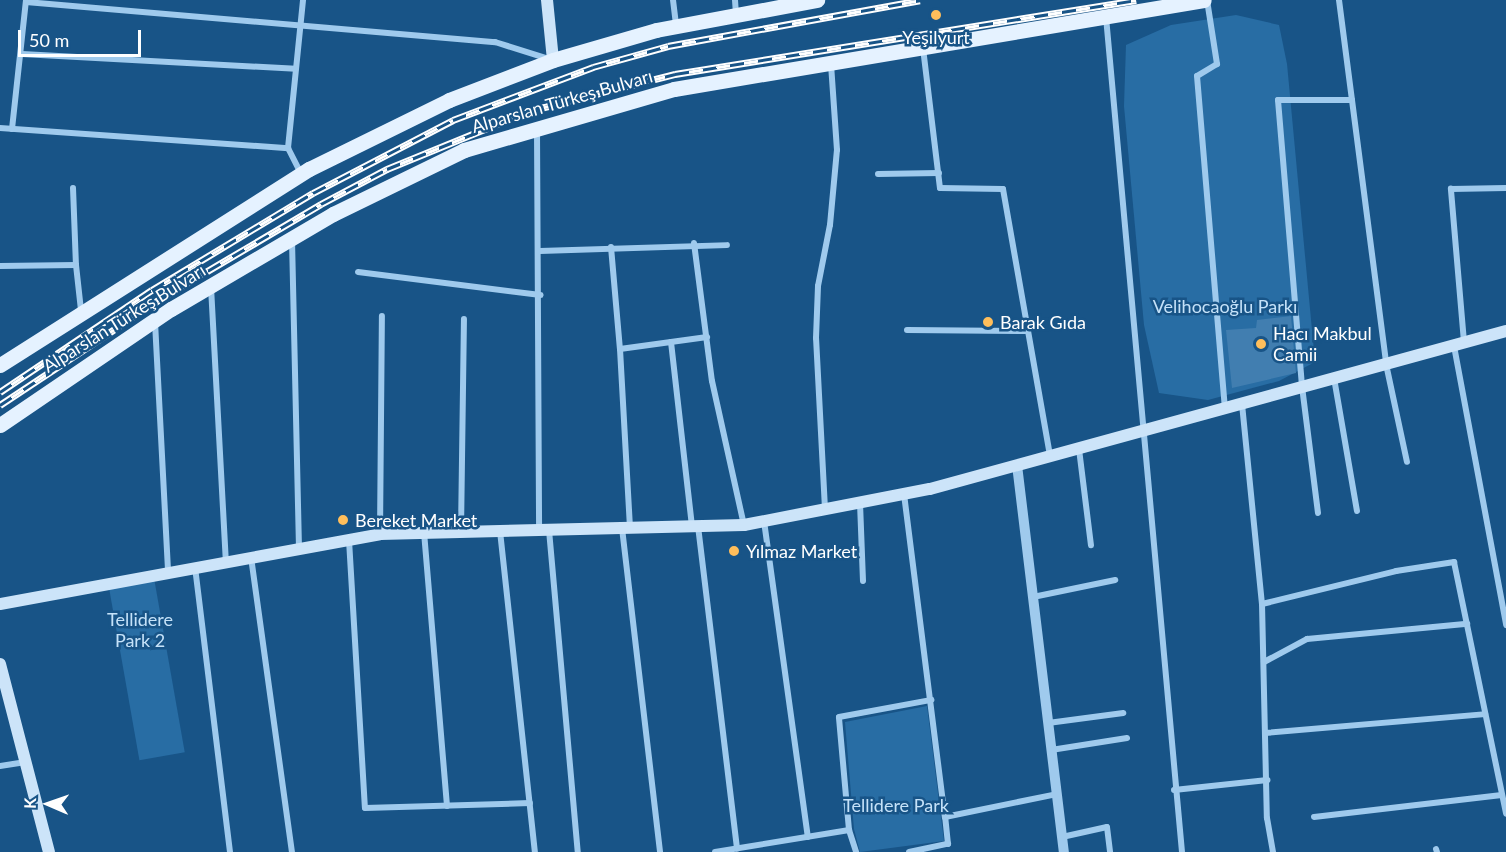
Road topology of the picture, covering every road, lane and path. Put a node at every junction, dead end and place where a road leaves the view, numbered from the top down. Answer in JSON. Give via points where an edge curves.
{"nodes":[{"id":1,"x":303,"y":0,"type":"edge"},
{"id":2,"x":547,"y":0,"type":"edge"},
{"id":3,"x":673,"y":0,"type":"edge"},
{"id":4,"x":817,"y":0,"type":"edge"},
{"id":5,"x":1206,"y":0,"type":"edge"},
{"id":6,"x":1339,"y":0,"type":"edge"},
{"id":7,"x":26,"y":1,"type":"edge"},
{"id":8,"x":735,"y":8,"type":"edge"},
{"id":9,"x":1106,"y":17,"type":"junction"},
{"id":10,"x":300,"y":22,"type":"junction"},
{"id":11,"x":676,"y":26,"type":"junction"},
{"id":12,"x":923,"y":48,"type":"junction"},
{"id":13,"x":22,"y":54,"type":"junction"},
{"id":14,"x":553,"y":60,"type":"junction"},
{"id":15,"x":831,"y":64,"type":"junction"},
{"id":16,"x":296,"y":69,"type":"junction"},
{"id":17,"x":1352,"y":100,"type":"junction"},
{"id":18,"x":537,"y":127,"type":"junction"},
{"id":19,"x":0,"y":128,"type":"edge"},
{"id":20,"x":12,"y":129,"type":"junction"},
{"id":21,"x":288,"y":148,"type":"junction"},
{"id":22,"x":939,"y":173,"type":"junction"},
{"id":23,"x":301,"y":174,"type":"junction"},
{"id":24,"x":878,"y":174,"type":"dead end"},
{"id":25,"x":73,"y":188,"type":"dead end"},
{"id":26,"x":1506,"y":188,"type":"edge"},
{"id":27,"x":292,"y":238,"type":"junction"},
{"id":28,"x":694,"y":243,"type":"junction"},
{"id":29,"x":727,"y":245,"type":"dead end"},
{"id":30,"x":611,"y":247,"type":"junction"},
{"id":31,"x":540,"y":250,"type":"junction"},
{"id":32,"x":76,"y":265,"type":"junction"},
{"id":33,"x":0,"y":266,"type":"edge"},
{"id":34,"x":358,"y":273,"type":"dead end"},
{"id":35,"x":211,"y":285,"type":"junction"},
{"id":36,"x":541,"y":295,"type":"junction"},
{"id":37,"x":81,"y":310,"type":"junction"},
{"id":38,"x":382,"y":316,"type":"dead end"},
{"id":39,"x":155,"y":319,"type":"junction"},
{"id":40,"x":464,"y":319,"type":"dead end"},
{"id":41,"x":907,"y":330,"type":"dead end"},
{"id":42,"x":1028,"y":331,"type":"junction"},
{"id":43,"x":1506,"y":331,"type":"edge"},
{"id":44,"x":707,"y":337,"type":"junction"},
{"id":45,"x":670,"y":342,"type":"junction"},
{"id":46,"x":1459,"y":344,"type":"junction"},
{"id":47,"x":620,"y":349,"type":"junction"},
{"id":48,"x":1386,"y":364,"type":"junction"},
{"id":49,"x":0,"y":365,"type":"edge"},
{"id":50,"x":1334,"y":378,"type":"junction"},
{"id":51,"x":1302,"y":386,"type":"junction"},
{"id":52,"x":1241,"y":403,"type":"junction"},
{"id":53,"x":1225,"y":408,"type":"junction"},
{"id":54,"x":0,"y":425,"type":"edge"},
{"id":55,"x":1146,"y":429,"type":"junction"},
{"id":56,"x":1079,"y":448,"type":"junction"},
{"id":57,"x":1050,"y":456,"type":"junction"},
{"id":58,"x":1407,"y":462,"type":"dead end"},
{"id":59,"x":1017,"y":465,"type":"junction"},
{"id":60,"x":904,"y":494,"type":"junction"},
{"id":61,"x":860,"y":503,"type":"junction"},
{"id":62,"x":825,"y":510,"type":"junction"},
{"id":63,"x":1357,"y":511,"type":"dead end"},
{"id":64,"x":1318,"y":513,"type":"dead end"},
{"id":65,"x":764,"y":521,"type":"junction"},
{"id":66,"x":744,"y":525,"type":"junction"},
{"id":67,"x":695,"y":526,"type":"junction"},
{"id":68,"x":626,"y":528,"type":"junction"},
{"id":69,"x":500,"y":530,"type":"junction"},
{"id":70,"x":544,"y":530,"type":"junction"},
{"id":71,"x":461,"y":531,"type":"junction"},
{"id":72,"x":424,"y":532,"type":"junction"},
{"id":73,"x":380,"y":534,"type":"junction"},
{"id":74,"x":349,"y":539,"type":"junction"},
{"id":75,"x":1091,"y":545,"type":"dead end"},
{"id":76,"x":298,"y":548,"type":"junction"},
{"id":77,"x":251,"y":557,"type":"junction"},
{"id":78,"x":226,"y":562,"type":"junction"},
{"id":79,"x":195,"y":567,"type":"junction"},
{"id":80,"x":168,"y":573,"type":"junction"},
{"id":81,"x":1115,"y":580,"type":"dead end"},
{"id":82,"x":862,"y":581,"type":"dead end"},
{"id":83,"x":1033,"y":597,"type":"junction"},
{"id":84,"x":0,"y":604,"type":"edge"},
{"id":85,"x":1262,"y":604,"type":"junction"},
{"id":86,"x":1467,"y":624,"type":"junction"},
{"id":87,"x":1506,"y":625,"type":"edge"},
{"id":88,"x":1264,"y":662,"type":"junction"},
{"id":89,"x":0,"y":664,"type":"edge"},
{"id":90,"x":931,"y":700,"type":"junction"},
{"id":91,"x":1123,"y":713,"type":"dead end"},
{"id":92,"x":1485,"y":714,"type":"junction"},
{"id":93,"x":1048,"y":723,"type":"junction"},
{"id":94,"x":1265,"y":733,"type":"junction"},
{"id":95,"x":1127,"y":738,"type":"dead end"},
{"id":96,"x":1052,"y":750,"type":"junction"},
{"id":97,"x":28,"y":761,"type":"junction"},
{"id":98,"x":0,"y":765,"type":"edge"},
{"id":99,"x":1267,"y":780,"type":"junction"},
{"id":100,"x":1174,"y":790,"type":"junction"},
{"id":101,"x":1057,"y":794,"type":"junction"},
{"id":102,"x":1502,"y":795,"type":"junction"},
{"id":103,"x":530,"y":803,"type":"junction"},
{"id":104,"x":447,"y":806,"type":"junction"},
{"id":105,"x":1506,"y":814,"type":"edge"},
{"id":106,"x":945,"y":817,"type":"junction"},
{"id":107,"x":1314,"y":817,"type":"dead end"},
{"id":108,"x":849,"y":830,"type":"junction"},
{"id":109,"x":808,"y":837,"type":"junction"},
{"id":110,"x":1062,"y":837,"type":"junction"},
{"id":111,"x":737,"y":849,"type":"junction"},
{"id":112,"x":49,"y":852,"type":"edge"},
{"id":113,"x":231,"y":852,"type":"edge"},
{"id":114,"x":292,"y":852,"type":"edge"},
{"id":115,"x":535,"y":852,"type":"edge"},
{"id":116,"x":578,"y":852,"type":"edge"},
{"id":117,"x":660,"y":852,"type":"edge"},
{"id":118,"x":715,"y":852,"type":"edge"},
{"id":119,"x":856,"y":852,"type":"edge"},
{"id":120,"x":909,"y":852,"type":"edge"},
{"id":121,"x":1064,"y":852,"type":"edge"},
{"id":122,"x":1110,"y":852,"type":"edge"},
{"id":123,"x":1182,"y":852,"type":"edge"},
{"id":124,"x":1273,"y":852,"type":"edge"}],
"edges":[{"from":1,"to":10,"type":"street"},
{"from":2,"to":14,"type":"main road"},
{"from":3,"to":11,"type":"street"},
{"from":4,"to":8,"type":"main road","name":"Alparslan Türkeş Bulvarı"},
{"from":5,"to":9,"type":"main road","name":"Alparslan Türkeş Bulvarı"},
{"from":5,"to":53,"type":"street","via":[[1217,63],[1197,76]]},
{"from":6,"to":17,"type":"street"},
{"from":7,"to":10,"type":"street"},
{"from":7,"to":13,"type":"street"},
{"from":8,"to":11,"type":"main road","name":"Alparslan Türkeş Bulvarı"},
{"from":9,"to":12,"type":"main road","name":"Alparslan Türkeş Bulvarı"},
{"from":9,"to":55,"type":"street"},
{"from":10,"to":14,"type":"street","via":[[495,42]]},
{"from":10,"to":16,"type":"street"},
{"from":11,"to":14,"type":"main road","name":"Alparslan Türkeş Bulvarı"},
{"from":12,"to":15,"type":"main road","name":"Alparslan Türkeş Bulvarı"},
{"from":12,"to":22,"type":"street"},
{"from":13,"to":16,"type":"street"},
{"from":13,"to":20,"type":"street"},
{"from":14,"to":23,"type":"main road","name":"Alparslan Türkeş Bulvarı","via":[[449,100]]},
{"from":15,"to":18,"type":"main road","name":"Alparslan Türkeş Bulvarı","via":[[674,89]]},
{"from":15,"to":62,"type":"street","via":[[837,150],[830,225],[818,286],[816,339]]},
{"from":16,"to":21,"type":"street"},
{"from":17,"to":48,"type":"street"},
{"from":17,"to":51,"type":"street","via":[[1278,100]]},
{"from":18,"to":27,"type":"main road","name":"Alparslan Türkeş Bulvarı","via":[[464,150]]},
{"from":18,"to":31,"type":"street"},
{"from":19,"to":20,"type":"street"},
{"from":20,"to":21,"type":"street"},
{"from":21,"to":23,"type":"street"},
{"from":22,"to":24,"type":"street"},
{"from":22,"to":42,"type":"street","via":[[940,188],[1003,189]]},
{"from":23,"to":37,"type":"main road","name":"Alparslan Türkeş Bulvarı"},
{"from":25,"to":32,"type":"street"},
{"from":26,"to":46,"type":"street","via":[[1451,189]]},
{"from":27,"to":35,"type":"main road","name":"Alparslan Türkeş Bulvarı"},
{"from":27,"to":76,"type":"street"},
{"from":28,"to":29,"type":"street"},
{"from":28,"to":30,"type":"street"},
{"from":28,"to":44,"type":"street"},
{"from":30,"to":31,"type":"street"},
{"from":30,"to":47,"type":"street"},
{"from":31,"to":36,"type":"street"},
{"from":32,"to":33,"type":"street"},
{"from":32,"to":37,"type":"street"},
{"from":34,"to":36,"type":"street"},
{"from":35,"to":39,"type":"main road","name":"Alparslan Türkeş Bulvarı"},
{"from":35,"to":78,"type":"street"},
{"from":36,"to":70,"type":"street"},
{"from":37,"to":49,"type":"main road","name":"Alparslan Türkeş Bulvarı"},
{"from":38,"to":73,"type":"street"},
{"from":39,"to":54,"type":"main road","name":"Alparslan Türkeş Bulvarı"},
{"from":39,"to":80,"type":"street"},
{"from":40,"to":71,"type":"street"},
{"from":41,"to":42,"type":"street"},
{"from":42,"to":57,"type":"street"},
{"from":43,"to":46,"type":"main road"},
{"from":44,"to":45,"type":"street"},
{"from":44,"to":66,"type":"street"},
{"from":45,"to":47,"type":"street"},
{"from":45,"to":67,"type":"street"},
{"from":46,"to":48,"type":"main road"},
{"from":46,"to":87,"type":"street"},
{"from":47,"to":68,"type":"street"},
{"from":48,"to":50,"type":"main road"},
{"from":48,"to":58,"type":"street"},
{"from":50,"to":51,"type":"main road"},
{"from":50,"to":63,"type":"street"},
{"from":51,"to":52,"type":"main road"},
{"from":51,"to":64,"type":"street"},
{"from":52,"to":53,"type":"main road"},
{"from":52,"to":85,"type":"street"},
{"from":53,"to":55,"type":"main road"},
{"from":55,"to":56,"type":"main road"},
{"from":55,"to":100,"type":"street"},
{"from":56,"to":57,"type":"main road"},
{"from":56,"to":75,"type":"street"},
{"from":57,"to":59,"type":"main road"},
{"from":59,"to":60,"type":"main road"},
{"from":59,"to":83,"type":"street"},
{"from":60,"to":61,"type":"main road"},
{"from":60,"to":90,"type":"street"},
{"from":61,"to":62,"type":"main road"},
{"from":61,"to":82,"type":"street"},
{"from":62,"to":65,"type":"main road"},
{"from":65,"to":66,"type":"main road"},
{"from":65,"to":109,"type":"street"},
{"from":66,"to":67,"type":"main road"},
{"from":67,"to":68,"type":"main road"},
{"from":67,"to":111,"type":"street"},
{"from":68,"to":70,"type":"main road"},
{"from":68,"to":117,"type":"street"},
{"from":69,"to":70,"type":"main road"},
{"from":69,"to":71,"type":"main road"},
{"from":69,"to":103,"type":"street"},
{"from":70,"to":116,"type":"street"},
{"from":71,"to":72,"type":"main road"},
{"from":72,"to":73,"type":"main road"},
{"from":72,"to":104,"type":"street"},
{"from":73,"to":74,"type":"main road"},
{"from":74,"to":76,"type":"main road"},
{"from":74,"to":104,"type":"street","via":[[365,808]]},
{"from":76,"to":77,"type":"main road"},
{"from":77,"to":78,"type":"main road"},
{"from":77,"to":114,"type":"street"},
{"from":78,"to":79,"type":"main road"},
{"from":79,"to":80,"type":"main road"},
{"from":79,"to":113,"type":"street"},
{"from":80,"to":84,"type":"main road"},
{"from":81,"to":83,"type":"street"},
{"from":83,"to":93,"type":"street"},
{"from":85,"to":86,"type":"street","via":[[1396,571],[1454,562]]},
{"from":85,"to":88,"type":"street"},
{"from":86,"to":88,"type":"street","via":[[1306,639]]},
{"from":86,"to":92,"type":"street"},
{"from":88,"to":94,"type":"street"},
{"from":89,"to":97,"type":"main road"},
{"from":90,"to":106,"type":"street"},
{"from":90,"to":108,"type":"street","via":[[839,717]]},
{"from":91,"to":93,"type":"street"},
{"from":92,"to":94,"type":"street"},
{"from":92,"to":102,"type":"street"},
{"from":93,"to":96,"type":"street"},
{"from":94,"to":99,"type":"street"},
{"from":95,"to":96,"type":"street"},
{"from":96,"to":101,"type":"street"},
{"from":97,"to":98,"type":"street"},
{"from":97,"to":112,"type":"main road"},
{"from":99,"to":100,"type":"street"},
{"from":99,"to":124,"type":"street"},
{"from":100,"to":123,"type":"street"},
{"from":101,"to":106,"type":"street"},
{"from":101,"to":110,"type":"street"},
{"from":102,"to":105,"type":"street"},
{"from":102,"to":107,"type":"street"},
{"from":103,"to":104,"type":"street"},
{"from":103,"to":115,"type":"street"},
{"from":106,"to":120,"type":"street","via":[[948,844]]},
{"from":108,"to":109,"type":"street"},
{"from":108,"to":119,"type":"street"},
{"from":109,"to":111,"type":"street"},
{"from":110,"to":121,"type":"street"},
{"from":110,"to":122,"type":"street","via":[[1107,827]]},
{"from":111,"to":118,"type":"street"}]}
